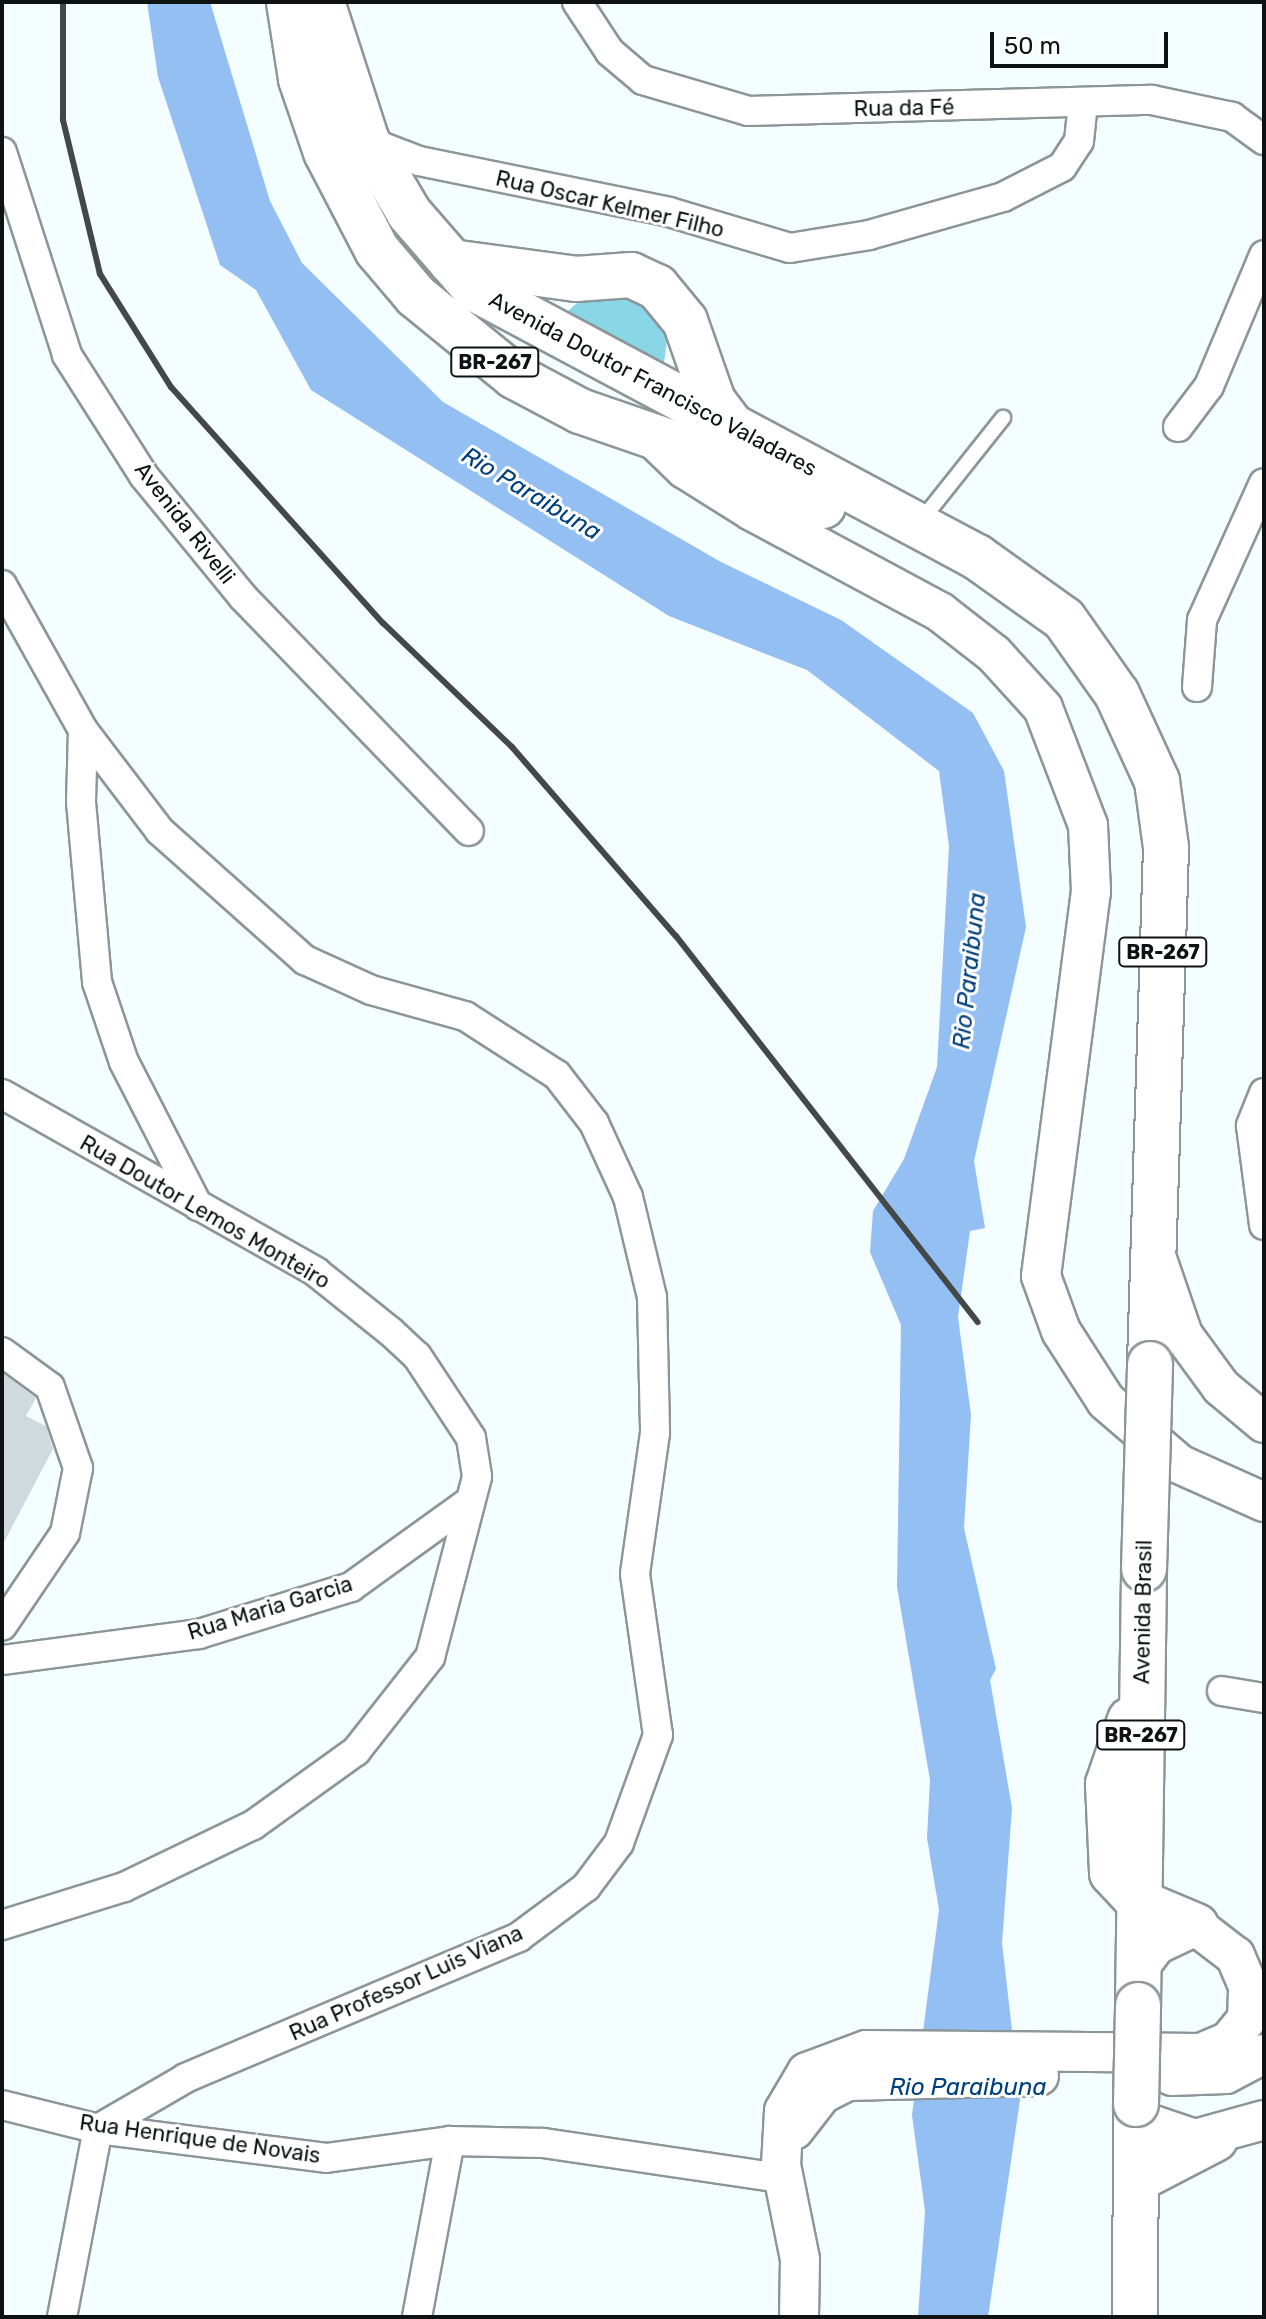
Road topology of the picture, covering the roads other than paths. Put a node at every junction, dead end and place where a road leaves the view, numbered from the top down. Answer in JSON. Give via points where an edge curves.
{"nodes":[{"id":1,"x":289,"y":2,"type":"edge"},
{"id":2,"x":322,"y":2,"type":"edge"},
{"id":3,"x":577,"y":2,"type":"edge"},
{"id":4,"x":1083,"y":103,"type":"junction"},
{"id":5,"x":1264,"y":140,"type":"edge"},
{"id":6,"x":367,"y":141,"type":"junction"},
{"id":7,"x":2,"y":152,"type":"edge"},
{"id":8,"x":1264,"y":255,"type":"edge"},
{"id":9,"x":451,"y":262,"type":"junction"},
{"id":10,"x":576,"y":279,"type":"junction"},
{"id":11,"x":544,"y":332,"type":"junction"},
{"id":12,"x":690,"y":336,"type":"junction"},
{"id":13,"x":671,"y":394,"type":"junction"},
{"id":14,"x":580,"y":411,"type":"junction"},
{"id":15,"x":1003,"y":418,"type":"dead end"},
{"id":16,"x":731,"y":425,"type":"junction"},
{"id":17,"x":1178,"y":427,"type":"dead end"},
{"id":18,"x":651,"y":436,"type":"junction"},
{"id":19,"x":1264,"y":483,"type":"edge"},
{"id":20,"x":902,"y":531,"type":"junction"},
{"id":21,"x":2,"y":585,"type":"edge"},
{"id":22,"x":1197,"y":687,"type":"dead end"},
{"id":23,"x":83,"y":730,"type":"junction"},
{"id":24,"x":469,"y":831,"type":"dead end"},
{"id":25,"x":1264,"y":1093,"type":"edge"},
{"id":26,"x":2,"y":1094,"type":"edge"},
{"id":27,"x":198,"y":1207,"type":"junction"},
{"id":28,"x":1264,"y":1225,"type":"edge"},
{"id":29,"x":1155,"y":1255,"type":"junction"},
{"id":30,"x":2,"y":1352,"type":"edge"},
{"id":31,"x":1264,"y":1423,"type":"edge"},
{"id":32,"x":1264,"y":1502,"type":"edge"},
{"id":33,"x":466,"y":1504,"type":"junction"},
{"id":34,"x":2,"y":1626,"type":"edge"},
{"id":35,"x":2,"y":1660,"type":"edge"},
{"id":36,"x":1222,"y":1691,"type":"dead end"},
{"id":37,"x":1264,"y":1698,"type":"edge"},
{"id":38,"x":1139,"y":1902,"type":"junction"},
{"id":39,"x":2,"y":1925,"type":"edge"},
{"id":40,"x":1196,"y":1926,"type":"junction"},
{"id":41,"x":1138,"y":1987,"type":"junction"},
{"id":42,"x":1264,"y":2054,"type":"edge"},
{"id":43,"x":1068,"y":2063,"type":"junction"},
{"id":44,"x":2,"y":2105,"type":"edge"},
{"id":45,"x":1136,"y":2112,"type":"junction"},
{"id":46,"x":1264,"y":2120,"type":"edge"},
{"id":47,"x":98,"y":2129,"type":"junction"},
{"id":48,"x":1215,"y":2139,"type":"junction"},
{"id":49,"x":450,"y":2141,"type":"junction"},
{"id":50,"x":781,"y":2178,"type":"junction"},
{"id":51,"x":1136,"y":2180,"type":"junction"},
{"id":52,"x":62,"y":2317,"type":"edge"},
{"id":53,"x":417,"y":2317,"type":"edge"},
{"id":54,"x":799,"y":2317,"type":"edge"},
{"id":55,"x":1135,"y":2317,"type":"edge"}],
"edges":[{"from":1,"to":14,"type":"highway","name":"Avenida Doutor Francisco Valadares","number":"BR-267","via":[[301,79],[326,152],[377,250],[459,335]]},
{"from":2,"to":6,"type":"highway","name":"Avenida Doutor Francisco Valadares","number":"BR-267"},
{"from":3,"to":4,"type":"street","name":"Rua da Fé","via":[[610,52],[643,80],[748,111]]},
{"from":4,"to":5,"type":"street","name":"Rua da Fé","via":[[1152,100],[1204,108]]},
{"from":4,"to":6,"type":"street","name":"Rua Oscar Kelmer Filho","via":[[1079,141],[1062,167],[1003,197],[869,235],[790,248],[669,212],[419,161]]},
{"from":6,"to":9,"type":"highway","name":"Avenida Doutor Francisco Valadares","number":"BR-267","via":[[409,213]]},
{"from":7,"to":24,"type":"street","name":"Avenida Rivelli","via":[[67,355],[144,476],[243,597]]},
{"from":8,"to":17,"type":"street","via":[[1209,386]]},
{"from":9,"to":10,"type":"highway"},
{"from":9,"to":11,"type":"highway","name":"Avenida Doutor Francisco Valadares","number":"BR-267","via":[[475,289]]},
{"from":10,"to":11,"type":"highway","number":"BR-267"},
{"from":10,"to":12,"type":"highway","via":[[631,275],[657,287]]},
{"from":11,"to":13,"type":"highway","name":"Avenida Doutor Francisco Valadares","number":"BR-267"},
{"from":11,"to":14,"type":"highway","number":"BR-267","via":[[550,380]]},
{"from":12,"to":13,"type":"highway"},
{"from":12,"to":16,"type":"highway","via":[[713,401]]},
{"from":13,"to":14,"type":"highway","number":"BR-267","via":[[635,416]]},
{"from":13,"to":16,"type":"highway","name":"Avenida Doutor Francisco Valadares","number":"BR-267"},
{"from":14,"to":18,"type":"highway","name":"Avenida Doutor Francisco Valadares","number":"BR-267"},
{"from":15,"to":20,"type":"lane"},
{"from":16,"to":20,"type":"highway","name":"Avenida Doutor Francisco Valadares","number":"BR-267"},
{"from":18,"to":20,"type":"highway","name":"Avenida Doutor Francisco Valadares","number":"BR-267"},
{"from":18,"to":32,"type":"main road","name":"Avenida Doutor Francisco Valadares","via":[[685,469],[752,511],[940,612],[994,654],[1043,708],[1088,825],[1091,891],[1041,1276],[1068,1344],[1106,1401],[1179,1464]]},
{"from":19,"to":22,"type":"street","via":[[1202,620]]},
{"from":20,"to":29,"type":"highway","name":"Avenida Doutor Francisco Valadares","number":"BR-267","via":[[1067,654],[1096,666],[1141,738],[1157,781],[1166,848]]},
{"from":21,"to":23,"type":"street","name":"Rua Professor Luis Viana"},
{"from":23,"to":27,"type":"street","via":[[81,802],[97,982],[124,1062]]},
{"from":23,"to":47,"type":"street","name":"Rua Professor Luis Viana","via":[[160,831],[305,960],[508,1038],[557,1075],[594,1123],[628,1197],[652,1297],[655,1433],[635,1574],[658,1735],[650,1773],[619,1843],[586,1887],[519,1937],[186,2078]]},
{"from":25,"to":28,"type":"street","via":[[1251,1126]]},
{"from":26,"to":27,"type":"street","name":"Rua Doutor Lemos Monteiro"},
{"from":27,"to":33,"type":"street","name":"Rua Doutor Lemos Monteiro","via":[[316,1272],[417,1356],[471,1438],[477,1477]]},
{"from":29,"to":31,"type":"main road","name":"Avenida Doutor Francisco Valadares","via":[[1183,1335],[1221,1387]]},
{"from":29,"to":38,"type":"highway","name":"Avenida Brasil","number":"BR-267","bridge":true,"via":[[1142,1696],[1116,1751],[1105,1823],[1112,1873]]},
{"from":30,"to":34,"type":"street","via":[[50,1387],[78,1468],[65,1533]]},
{"from":33,"to":35,"type":"street","name":"Rua Maria Garcia","via":[[351,1587],[199,1634]]},
{"from":33,"to":39,"type":"street","name":"Rua Doutor Lemos Monteiro","via":[[455,1580],[430,1657],[356,1751],[253,1825],[124,1887]]},
{"from":36,"to":37,"type":"street"},
{"from":38,"to":40,"type":"highway"},
{"from":38,"to":41,"type":"highway"},
{"from":40,"to":41,"type":"main road","via":[[1156,1945]]},
{"from":40,"to":43,"type":"main road","via":[[1235,1956],[1248,1986],[1247,2019],[1229,2041],[1201,2053]]},
{"from":41,"to":45,"type":"highway","bridge":true},
{"from":42,"to":43,"type":"main road","via":[[1209,2076]]},
{"from":43,"to":50,"type":"main road","via":[[865,2064],[822,2094],[785,2140]]},
{"from":44,"to":47,"type":"street","name":"Rua Henrique de Novais"},
{"from":45,"to":48,"type":"main road","via":[[1175,2135]]},
{"from":45,"to":51,"type":"highway"},
{"from":46,"to":48,"type":"main road"},
{"from":47,"to":49,"type":"street","name":"Rua Henrique de Novais","via":[[326,2158]]},
{"from":47,"to":52,"type":"street"},
{"from":48,"to":51,"type":"highway"},
{"from":49,"to":50,"type":"street","name":"Rua Henrique de Novais","via":[[543,2143]]},
{"from":49,"to":53,"type":"street"},
{"from":50,"to":54,"type":"main road","via":[[800,2259]]},
{"from":51,"to":55,"type":"highway"}]}
